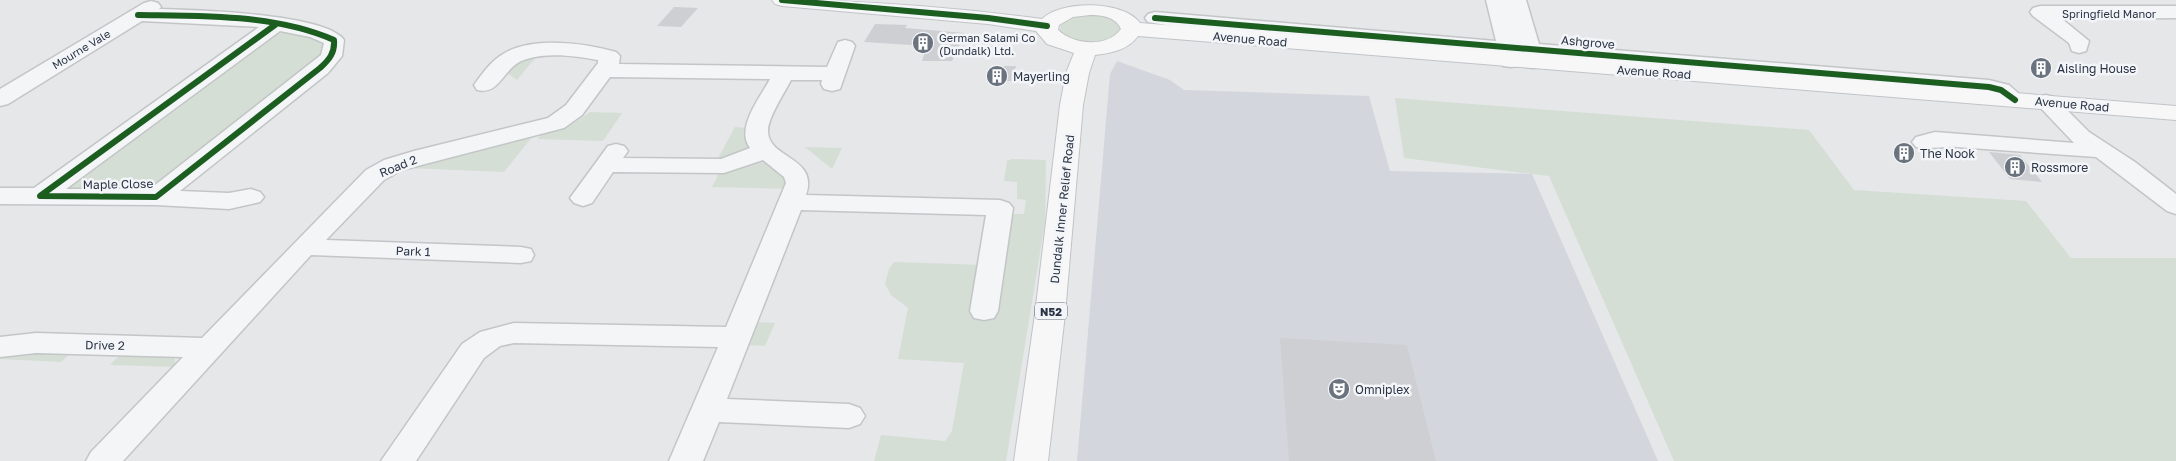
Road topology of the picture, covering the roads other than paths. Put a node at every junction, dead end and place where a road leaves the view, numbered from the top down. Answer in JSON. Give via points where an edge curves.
{"nodes":[{"id":1,"x":163,"y":0,"type":"edge"},
{"id":2,"x":782,"y":0,"type":"edge"},
{"id":3,"x":1496,"y":0,"type":"edge"},
{"id":4,"x":1516,"y":0,"type":"edge"},
{"id":5,"x":1083,"y":4,"type":"edge"},
{"id":6,"x":2035,"y":6,"type":"edge"},
{"id":7,"x":2176,"y":12,"type":"edge"},
{"id":8,"x":138,"y":15,"type":"junction"},
{"id":9,"x":1155,"y":18,"type":"dead end"},
{"id":10,"x":275,"y":25,"type":"junction"},
{"id":11,"x":1047,"y":26,"type":"junction"},
{"id":12,"x":1132,"y":29,"type":"junction"},
{"id":13,"x":845,"y":46,"type":"dead end"},
{"id":14,"x":2079,"y":47,"type":"dead end"},
{"id":15,"x":1087,"y":48,"type":"junction"},
{"id":16,"x":1520,"y":54,"type":"junction"},
{"id":17,"x":604,"y":70,"type":"junction"},
{"id":18,"x":784,"y":73,"type":"junction"},
{"id":19,"x":485,"y":85,"type":"dead end"},
{"id":20,"x":0,"y":99,"type":"edge"},
{"id":21,"x":2046,"y":102,"type":"junction"},
{"id":22,"x":2176,"y":113,"type":"edge"},
{"id":23,"x":1924,"y":142,"type":"dead end"},
{"id":24,"x":2102,"y":150,"type":"junction"},
{"id":25,"x":765,"y":151,"type":"junction"},
{"id":26,"x":0,"y":196,"type":"edge"},
{"id":27,"x":40,"y":196,"type":"junction"},
{"id":28,"x":156,"y":197,"type":"junction"},
{"id":29,"x":251,"y":197,"type":"dead end"},
{"id":30,"x":583,"y":198,"type":"dead end"},
{"id":31,"x":791,"y":202,"type":"junction"},
{"id":32,"x":2176,"y":206,"type":"edge"},
{"id":33,"x":304,"y":247,"type":"junction"},
{"id":34,"x":521,"y":255,"type":"dead end"},
{"id":35,"x":984,"y":311,"type":"dead end"},
{"id":36,"x":736,"y":337,"type":"junction"},
{"id":37,"x":0,"y":347,"type":"edge"},
{"id":38,"x":210,"y":348,"type":"junction"},
{"id":39,"x":710,"y":410,"type":"junction"},
{"id":40,"x":850,"y":416,"type":"dead end"},
{"id":41,"x":103,"y":461,"type":"edge"},
{"id":42,"x":398,"y":461,"type":"edge"},
{"id":43,"x":686,"y":461,"type":"edge"},
{"id":44,"x":1031,"y":461,"type":"edge"}],
"edges":[{"from":1,"to":8,"type":"street","name":"Mourne Vale"},
{"from":2,"to":11,"type":"main road"},
{"from":3,"to":16,"type":"street"},
{"from":4,"to":16,"type":"street"},
{"from":5,"to":11,"type":"main road","via":[[1056,16]]},
{"from":5,"to":12,"type":"main road","via":[[1126,18]]},
{"from":6,"to":7,"type":"street","name":"Springfield Manor"},
{"from":6,"to":14,"type":"street","name":"Springfield Manor","via":[[2071,33],[2079,41]]},
{"from":8,"to":10,"type":"street","name":"Maple Close"},
{"from":8,"to":20,"type":"street","name":"Mourne Vale"},
{"from":9,"to":16,"type":"street"},
{"from":10,"to":27,"type":"street","name":"Maple Close"},
{"from":10,"to":28,"type":"street","name":"Maple Close","via":[[325,34],[334,40],[334,52],[320,68]]},
{"from":11,"to":15,"type":"main road","via":[[1047,32],[1056,41]]},
{"from":12,"to":15,"type":"main road","via":[[1123,41]]},
{"from":12,"to":16,"type":"main road","name":"Avenue Road"},
{"from":13,"to":18,"type":"street","via":[[834,79]]},
{"from":15,"to":44,"type":"main road","name":"Dundalk Inner Relief Road","number":"N52","via":[[1073,100],[1048,342]]},
{"from":16,"to":21,"type":"main road","name":"Avenue Road"},
{"from":17,"to":18,"type":"street"},
{"from":17,"to":19,"type":"street","via":[[609,64],[609,56],[597,52],[526,52],[501,65]]},
{"from":17,"to":33,"type":"street","name":"Road 2","via":[[574,110],[556,123],[422,156],[393,165],[375,175]]},
{"from":18,"to":25,"type":"street","via":[[756,131],[758,143]]},
{"from":21,"to":22,"type":"main road","name":"Avenue Road"},
{"from":21,"to":24,"type":"street","via":[[2081,137]]},
{"from":23,"to":24,"type":"street","via":[[1950,139]]},
{"from":24,"to":32,"type":"street"},
{"from":25,"to":30,"type":"street","via":[[724,166],[611,158]]},
{"from":25,"to":31,"type":"street","via":[[796,174],[798,183]]},
{"from":26,"to":27,"type":"street"},
{"from":27,"to":28,"type":"street","name":"Maple Close"},
{"from":28,"to":29,"type":"street","via":[[229,201]]},
{"from":31,"to":35,"type":"street","via":[[1000,208]]},
{"from":31,"to":36,"type":"street"},
{"from":33,"to":34,"type":"street","name":"Park 1"},
{"from":33,"to":38,"type":"street","name":"Road 2"},
{"from":36,"to":39,"type":"street"},
{"from":36,"to":42,"type":"street","via":[[514,333],[490,340],[473,351]]},
{"from":37,"to":38,"type":"street","name":"Drive 2","via":[[36,344]]},
{"from":38,"to":41,"type":"street","name":"Road 2"},
{"from":39,"to":40,"type":"street"},
{"from":39,"to":43,"type":"street"}]}
